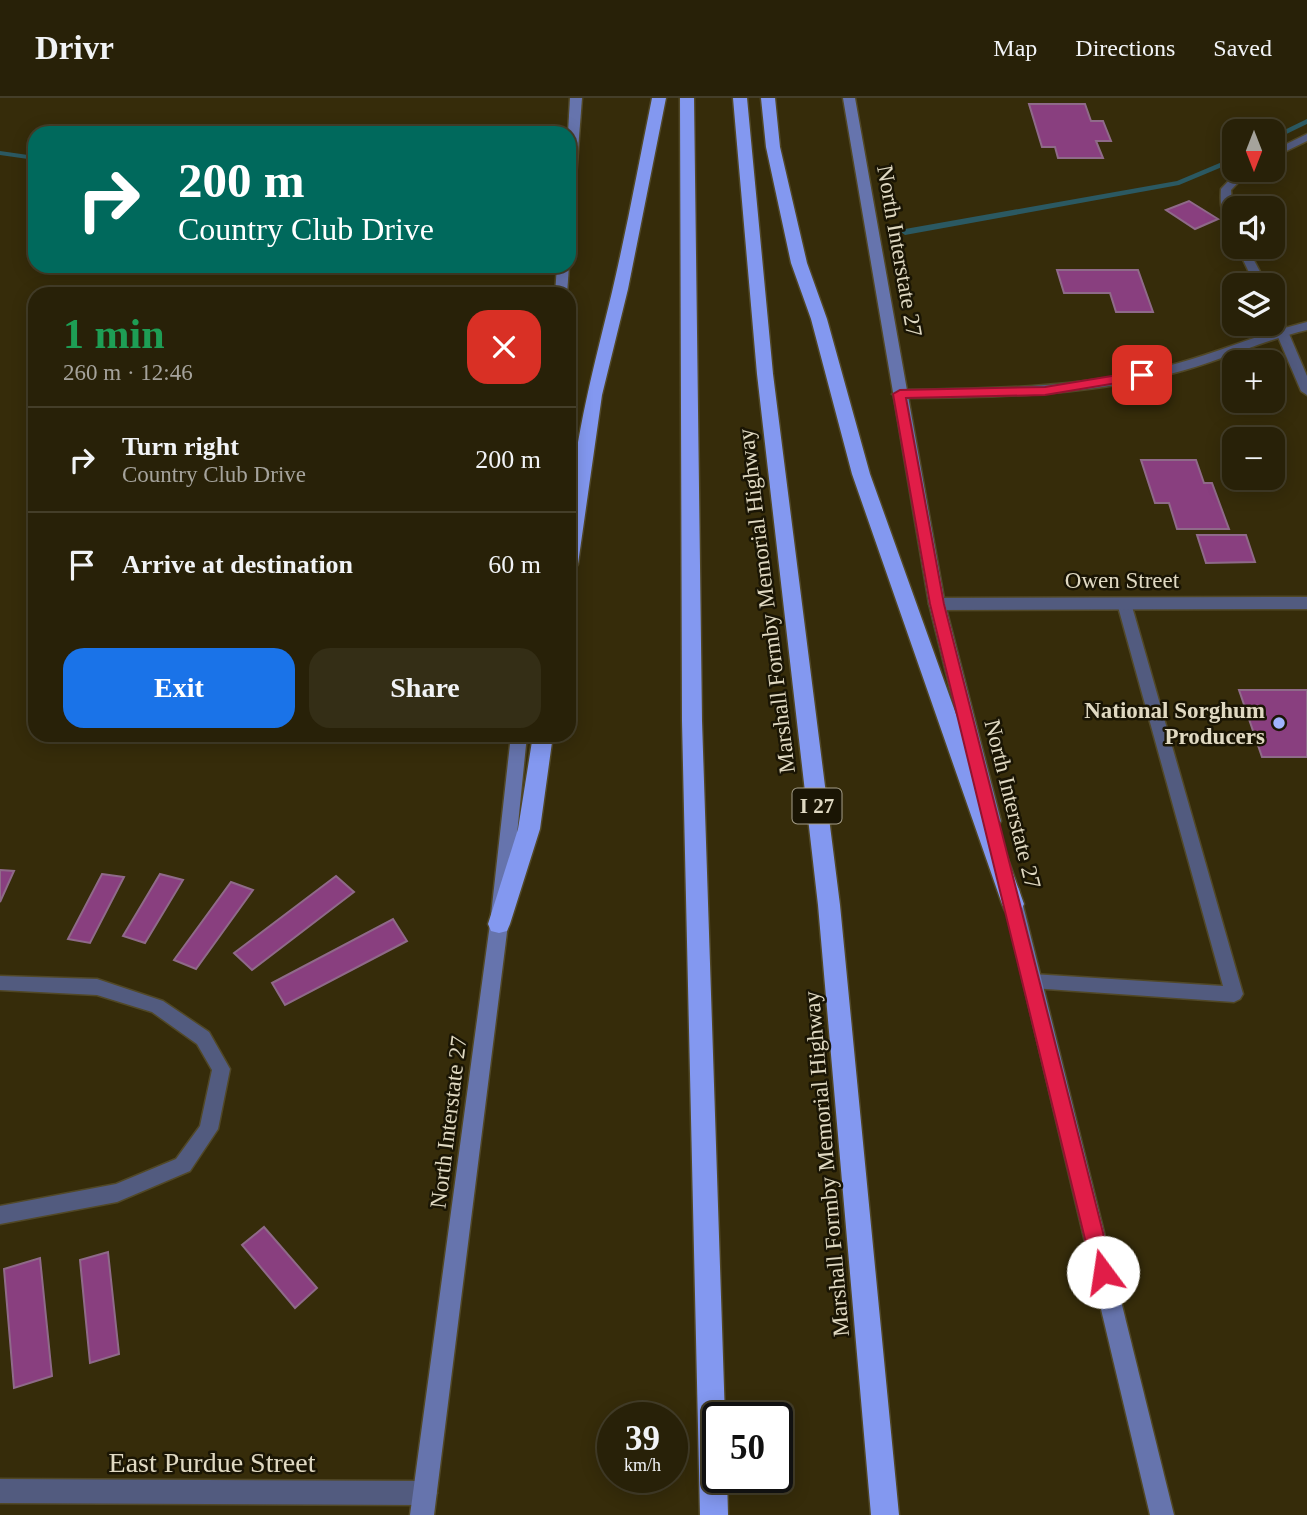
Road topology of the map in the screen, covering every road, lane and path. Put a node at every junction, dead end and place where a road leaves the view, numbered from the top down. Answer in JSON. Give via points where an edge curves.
{"nodes":[{"id":1,"x":576,"y":98,"type":"edge"},
{"id":2,"x":659,"y":98,"type":"edge"},
{"id":3,"x":687,"y":98,"type":"edge"},
{"id":4,"x":740,"y":98,"type":"edge"},
{"id":5,"x":768,"y":98,"type":"edge"},
{"id":6,"x":849,"y":98,"type":"edge"},
{"id":7,"x":574,"y":126,"type":"edge"},
{"id":8,"x":1307,"y":137,"type":"edge"},
{"id":9,"x":1285,"y":148,"type":"edge"},
{"id":10,"x":1307,"y":326,"type":"edge"},
{"id":11,"x":1285,"y":333,"type":"edge"},
{"id":12,"x":1275,"y":336,"type":"edge"},
{"id":13,"x":1285,"y":336,"type":"edge"},
{"id":14,"x":1307,"y":391,"type":"edge"},
{"id":15,"x":900,"y":394,"type":"junction"},
{"id":16,"x":576,"y":517,"type":"edge"},
{"id":17,"x":1124,"y":603,"type":"junction"},
{"id":18,"x":1307,"y":603,"type":"edge"},
{"id":19,"x":937,"y":604,"type":"junction"},
{"id":20,"x":518,"y":742,"type":"edge"},
{"id":21,"x":542,"y":742,"type":"edge"},
{"id":22,"x":1013,"y":904,"type":"junction"},
{"id":23,"x":499,"y":924,"type":"junction"},
{"id":24,"x":1032,"y":981,"type":"junction"},
{"id":25,"x":0,"y":983,"type":"edge"},
{"id":26,"x":0,"y":1215,"type":"edge"},
{"id":27,"x":0,"y":1491,"type":"edge"},
{"id":28,"x":423,"y":1504,"type":"edge"},
{"id":29,"x":714,"y":1515,"type":"edge"},
{"id":30,"x":886,"y":1515,"type":"edge"},
{"id":31,"x":1162,"y":1515,"type":"edge"}],
"edges":[{"from":1,"to":7,"type":"main road"},
{"from":2,"to":16,"type":"highway","via":[[594,395]]},
{"from":3,"to":29,"type":"highway","via":[[692,721]]},
{"from":4,"to":30,"type":"highway","name":"Marshall Formby Memorial Highway","number":"I 27","via":[[765,374],[829,905]]},
{"from":5,"to":22,"type":"highway","via":[[773,146],[799,263],[862,474]]},
{"from":6,"to":15,"type":"main road","name":"North Interstate 27"},
{"from":8,"to":9,"type":"lane"},
{"from":10,"to":11,"type":"street"},
{"from":12,"to":15,"type":"street","via":[[1170,370],[1045,391]]},
{"from":13,"to":14,"type":"lane"},
{"from":15,"to":19,"type":"main road","name":"North Interstate 27"},
{"from":17,"to":18,"type":"street","name":"Owen Street"},
{"from":17,"to":19,"type":"street","name":"Owen Street"},
{"from":17,"to":24,"type":"lane","via":[[1234,995]]},
{"from":19,"to":22,"type":"main road","name":"North Interstate 27"},
{"from":20,"to":23,"type":"main road","name":"North Interstate 27"},
{"from":21,"to":23,"type":"highway","via":[[529,829]]},
{"from":22,"to":24,"type":"main road","name":"North Interstate 27"},
{"from":23,"to":28,"type":"main road","name":"North Interstate 27"},
{"from":24,"to":31,"type":"main road","name":"North Interstate 27"},
{"from":25,"to":26,"type":"lane","via":[[97,987],[157,1006],[203,1038],[221,1069],[209,1129],[183,1165],[117,1193]]},
{"from":27,"to":28,"type":"street","name":"East Purdue Street"}]}
